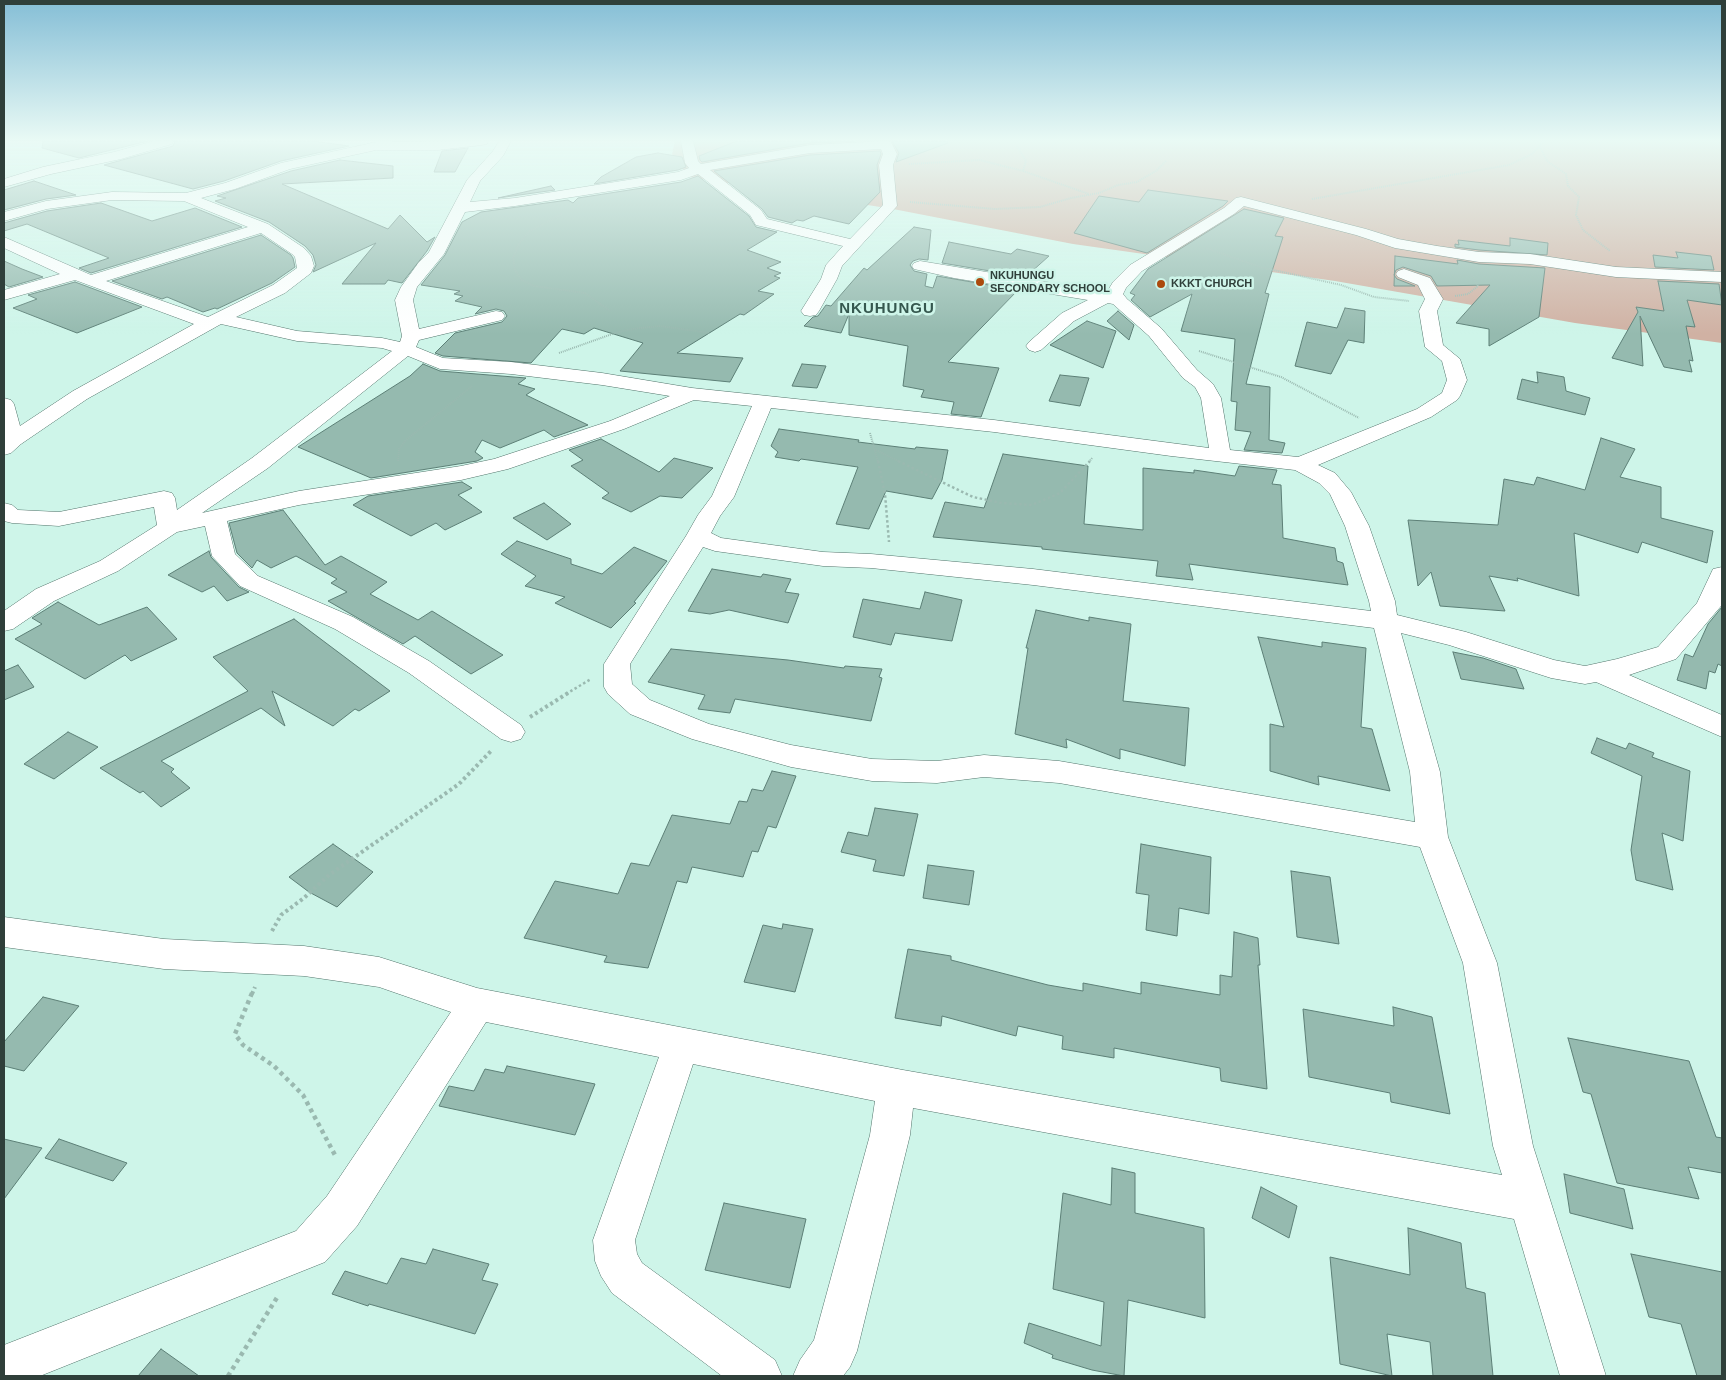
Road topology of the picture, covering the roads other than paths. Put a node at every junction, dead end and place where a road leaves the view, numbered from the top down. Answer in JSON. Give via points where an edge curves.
{"nodes":[{"id":1,"x":50,"y":205,"type":"edge"},
{"id":2,"x":208,"y":205,"type":"edge"},
{"id":3,"x":477,"y":205,"type":"edge"},
{"id":4,"x":747,"y":205,"type":"edge"},
{"id":5,"x":890,"y":205,"type":"edge"},
{"id":6,"x":1236,"y":205,"type":"edge"},
{"id":7,"x":1258,"y":205,"type":"edge"},
{"id":8,"x":458,"y":208,"type":"joint"},
{"id":9,"x":4,"y":217,"type":"edge"},
{"id":10,"x":263,"y":227,"type":"junction"},
{"id":11,"x":4,"y":242,"type":"edge"},
{"id":12,"x":853,"y":244,"type":"junction"},
{"id":13,"x":920,"y":266,"type":"dead end"},
{"id":14,"x":1404,"y":274,"type":"dead end"},
{"id":15,"x":1722,"y":277,"type":"edge"},
{"id":16,"x":84,"y":278,"type":"junction"},
{"id":17,"x":4,"y":295,"type":"edge"},
{"id":18,"x":1111,"y":298,"type":"junction"},
{"id":19,"x":810,"y":311,"type":"dead end"},
{"id":20,"x":496,"y":316,"type":"dead end"},
{"id":21,"x":214,"y":321,"type":"junction"},
{"id":22,"x":408,"y":342,"type":"junction"},
{"id":23,"x":1035,"y":346,"type":"dead end"},
{"id":24,"x":692,"y":394,"type":"junction"},
{"id":25,"x":764,"y":402,"type":"junction"},
{"id":26,"x":4,"y":404,"type":"edge"},
{"id":27,"x":9,"y":445,"type":"edge"},
{"id":28,"x":1221,"y":455,"type":"junction"},
{"id":29,"x":1300,"y":464,"type":"junction"},
{"id":30,"x":4,"y":510,"type":"edge"},
{"id":31,"x":215,"y":517,"type":"junction"},
{"id":32,"x":169,"y":527,"type":"junction"},
{"id":33,"x":698,"y":536,"type":"junction"},
{"id":34,"x":1722,"y":574,"type":"edge"},
{"id":35,"x":1715,"y":608,"type":"edge"},
{"id":36,"x":4,"y":622,"type":"edge"},
{"id":37,"x":1385,"y":622,"type":"junction"},
{"id":38,"x":1598,"y":672,"type":"junction"},
{"id":39,"x":1722,"y":727,"type":"edge"},
{"id":40,"x":511,"y":732,"type":"road end"},
{"id":41,"x":1432,"y":837,"type":"junction"},
{"id":42,"x":4,"y":932,"type":"edge"},
{"id":43,"x":477,"y":1004,"type":"junction"},
{"id":44,"x":682,"y":1043,"type":"junction"},
{"id":45,"x":896,"y":1086,"type":"junction"},
{"id":46,"x":1530,"y":1201,"type":"junction"},
{"id":47,"x":4,"y":1368,"type":"edge"},
{"id":48,"x":759,"y":1376,"type":"edge"},
{"id":49,"x":816,"y":1376,"type":"edge"},
{"id":50,"x":1582,"y":1376,"type":"edge"}],
"edges":[{"from":1,"to":9,"type":"street"},
{"from":2,"to":10,"type":"street"},
{"from":3,"to":8,"type":"street"},
{"from":4,"to":12,"type":"street","via":[[761,222]]},
{"from":5,"to":12,"type":"street"},
{"from":6,"to":18,"type":"street","via":[[1136,268]]},
{"from":7,"to":15,"type":"street","via":[[1395,243],[1480,258],[1530,259],[1623,272]]},
{"from":8,"to":22,"type":"street","via":[[436,254],[409,287],[404,300]]},
{"from":10,"to":16,"type":"street"},
{"from":10,"to":21,"type":"street","via":[[303,256],[306,270],[279,289]]},
{"from":11,"to":16,"type":"street"},
{"from":12,"to":19,"type":"street","via":[[834,265]]},
{"from":13,"to":18,"type":"street"},
{"from":14,"to":29,"type":"street","via":[[1424,282],[1434,299],[1428,311],[1434,347],[1451,359],[1457,380],[1450,396],[1424,413]]},
{"from":16,"to":17,"type":"street","via":[[54,280]]},
{"from":16,"to":21,"type":"street"},
{"from":18,"to":23,"type":"street","via":[[1068,318]]},
{"from":18,"to":28,"type":"street","via":[[1155,332],[1190,374],[1203,384],[1212,398]]},
{"from":20,"to":22,"type":"street"},
{"from":21,"to":22,"type":"street","via":[[297,336]]},
{"from":21,"to":27,"type":"street","via":[[80,395]]},
{"from":22,"to":24,"type":"street","via":[[440,363],[602,379]]},
{"from":22,"to":32,"type":"street","via":[[260,463]]},
{"from":24,"to":25,"type":"street"},
{"from":24,"to":31,"type":"street","via":[[617,425],[500,464],[299,498]]},
{"from":25,"to":28,"type":"street","via":[[994,426]]},
{"from":25,"to":33,"type":"street","via":[[723,497],[709,514]]},
{"from":26,"to":27,"type":"street"},
{"from":28,"to":29,"type":"street"},
{"from":29,"to":37,"type":"street","via":[[1327,478],[1340,492],[1357,526],[1382,601]]},
{"from":30,"to":32,"type":"street","via":[[12,516],[59,519],[164,498]]},
{"from":31,"to":32,"type":"street"},
{"from":31,"to":40,"type":"street","via":[[224,556],[249,581],[344,622],[419,667]]},
{"from":32,"to":36,"type":"street","via":[[110,566],[44,595]]},
{"from":33,"to":37,"type":"street","via":[[715,544],[823,559],[890,562],[1033,577]]},
{"from":33,"to":41,"type":"street","via":[[617,664],[618,686],[640,707],[702,732],[791,756],[872,770],[937,772],[984,766],[1059,772]]},
{"from":34,"to":35,"type":"street"},
{"from":35,"to":38,"type":"street","via":[[1667,653]]},
{"from":37,"to":38,"type":"street","via":[[1457,638],[1551,670],[1585,675]]},
{"from":37,"to":41,"type":"street","via":[[1426,772]]},
{"from":38,"to":39,"type":"street"},
{"from":41,"to":46,"type":"street","via":[[1480,963],[1513,1146]]},
{"from":42,"to":43,"type":"street","via":[[164,954],[304,961],[379,972]]},
{"from":43,"to":44,"type":"street"},
{"from":43,"to":47,"type":"street","via":[[342,1211],[310,1247]]},
{"from":44,"to":45,"type":"street"},
{"from":44,"to":48,"type":"street","via":[[614,1240],[616,1261],[628,1278]]},
{"from":45,"to":46,"type":"street"},
{"from":45,"to":49,"type":"street","via":[[890,1135],[834,1351]]},
{"from":46,"to":50,"type":"street"}]}
